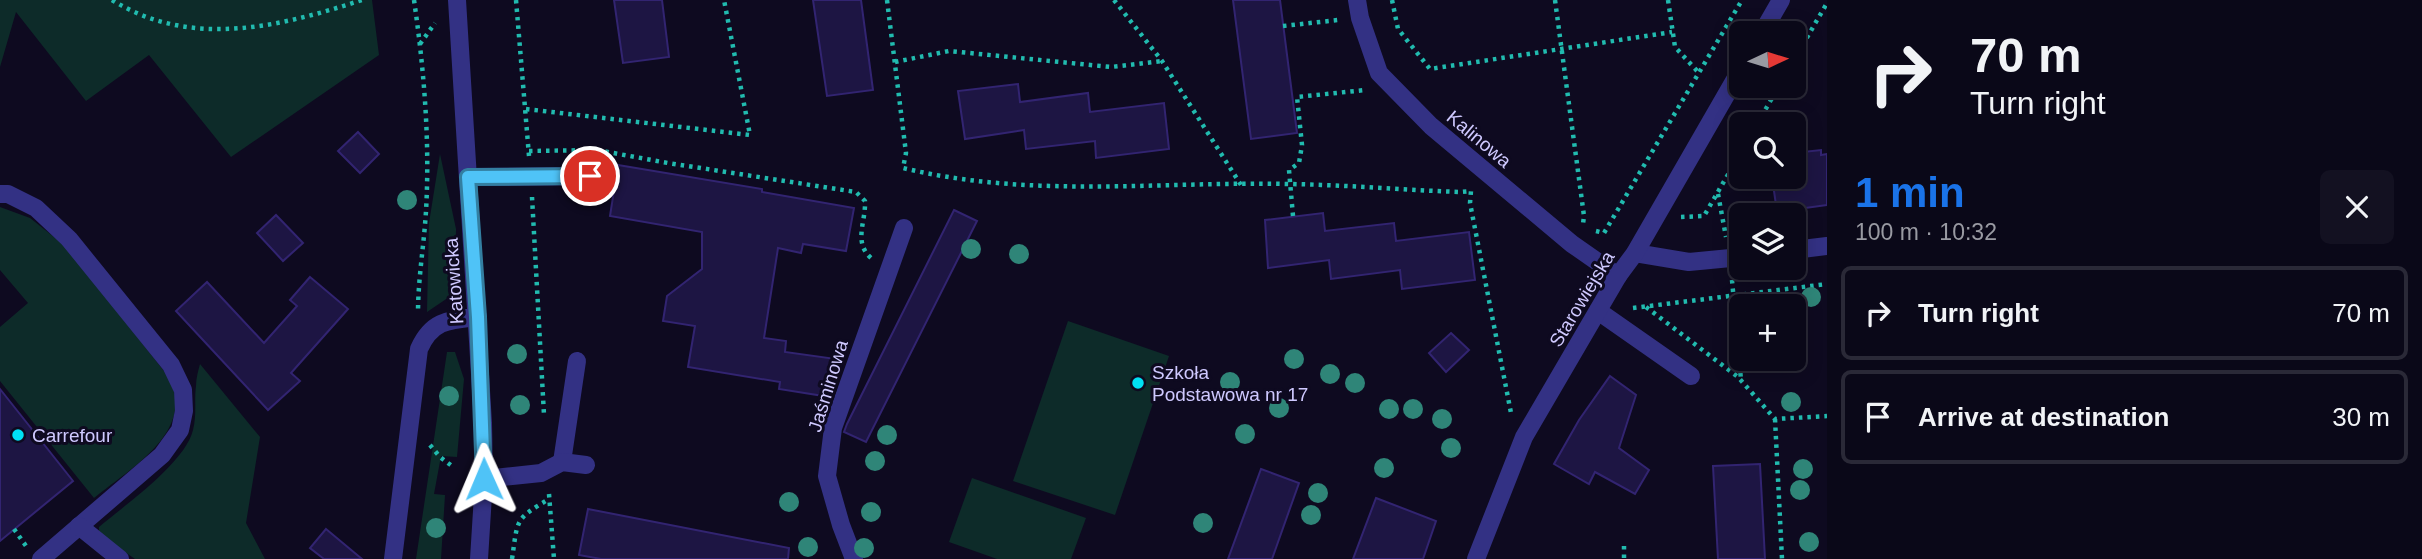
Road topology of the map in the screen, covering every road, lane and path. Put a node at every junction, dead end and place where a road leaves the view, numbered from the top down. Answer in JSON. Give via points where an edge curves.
{"nodes":[{"id":1,"x":112,"y":0,"type":"edge"},
{"id":2,"x":362,"y":0,"type":"edge"},
{"id":3,"x":414,"y":0,"type":"edge"},
{"id":4,"x":457,"y":0,"type":"edge"},
{"id":5,"x":516,"y":0,"type":"edge"},
{"id":6,"x":724,"y":0,"type":"edge"},
{"id":7,"x":887,"y":0,"type":"edge"},
{"id":8,"x":1114,"y":0,"type":"edge"},
{"id":9,"x":1357,"y":0,"type":"edge"},
{"id":10,"x":1392,"y":0,"type":"edge"},
{"id":11,"x":1555,"y":0,"type":"edge"},
{"id":12,"x":1668,"y":0,"type":"edge"},
{"id":13,"x":1742,"y":0,"type":"edge"},
{"id":14,"x":1781,"y":0,"type":"edge"},
{"id":15,"x":1827,"y":3,"type":"edge"},
{"id":16,"x":1338,"y":19,"type":"dead end"},
{"id":17,"x":1769,"y":21,"type":"edge"},
{"id":18,"x":1283,"y":26,"type":"dead end"},
{"id":19,"x":1672,"y":32,"type":"junction"},
{"id":20,"x":1806,"y":39,"type":"edge"},
{"id":21,"x":1562,"y":49,"type":"junction"},
{"id":22,"x":1161,"y":61,"type":"junction"},
{"id":23,"x":895,"y":62,"type":"junction"},
{"id":24,"x":1699,"y":73,"type":"junction"},
{"id":25,"x":1366,"y":89,"type":"dead end"},
{"id":26,"x":1729,"y":90,"type":"edge"},
{"id":27,"x":526,"y":109,"type":"junction"},
{"id":28,"x":528,"y":151,"type":"junction"},
{"id":29,"x":1729,"y":173,"type":"edge"},
{"id":30,"x":531,"y":176,"type":"junction"},
{"id":31,"x":590,"y":176,"type":"dead end"},
{"id":32,"x":468,"y":177,"type":"junction"},
{"id":33,"x":1290,"y":184,"type":"junction"},
{"id":34,"x":1241,"y":185,"type":"junction"},
{"id":35,"x":1718,"y":193,"type":"junction"},
{"id":36,"x":0,"y":194,"type":"edge"},
{"id":37,"x":1293,"y":216,"type":"dead end"},
{"id":38,"x":1675,"y":217,"type":"dead end"},
{"id":39,"x":904,"y":228,"type":"dead end"},
{"id":40,"x":1577,"y":236,"type":"junction"},
{"id":41,"x":1729,"y":241,"type":"edge"},
{"id":42,"x":1827,"y":246,"type":"edge"},
{"id":43,"x":1806,"y":249,"type":"edge"},
{"id":44,"x":1635,"y":253,"type":"junction"},
{"id":45,"x":1729,"y":259,"type":"edge"},
{"id":46,"x":888,"y":273,"type":"junction"},
{"id":47,"x":1618,"y":276,"type":"junction"},
{"id":48,"x":1827,"y":284,"type":"edge"},
{"id":49,"x":1750,"y":294,"type":"edge"},
{"id":50,"x":1729,"y":297,"type":"edge"},
{"id":51,"x":1646,"y":307,"type":"junction"},
{"id":52,"x":1598,"y":311,"type":"junction"},
{"id":53,"x":478,"y":317,"type":"junction"},
{"id":54,"x":1618,"y":325,"type":"junction"},
{"id":55,"x":427,"y":334,"type":"junction"},
{"id":56,"x":577,"y":360,"type":"dead end"},
{"id":57,"x":1740,"y":371,"type":"edge"},
{"id":58,"x":1691,"y":376,"type":"dead end"},
{"id":59,"x":1741,"y":381,"type":"junction"},
{"id":60,"x":1827,"y":416,"type":"edge"},
{"id":61,"x":1775,"y":419,"type":"junction"},
{"id":62,"x":1514,"y":424,"type":"dead end"},
{"id":63,"x":545,"y":427,"type":"dead end"},
{"id":64,"x":425,"y":451,"type":"dead end"},
{"id":65,"x":554,"y":465,"type":"junction"},
{"id":66,"x":586,"y":465,"type":"dead end"},
{"id":67,"x":453,"y":466,"type":"dead end"},
{"id":68,"x":484,"y":479,"type":"junction"},
{"id":69,"x":549,"y":499,"type":"junction"},
{"id":70,"x":79,"y":526,"type":"junction"},
{"id":71,"x":1623,"y":546,"type":"dead end"},
{"id":72,"x":41,"y":559,"type":"edge"},
{"id":73,"x":120,"y":559,"type":"edge"},
{"id":74,"x":393,"y":559,"type":"edge"},
{"id":75,"x":480,"y":559,"type":"edge"},
{"id":76,"x":512,"y":559,"type":"edge"},
{"id":77,"x":554,"y":559,"type":"edge"},
{"id":78,"x":854,"y":559,"type":"edge"},
{"id":79,"x":1476,"y":559,"type":"edge"},
{"id":80,"x":1624,"y":559,"type":"edge"},
{"id":81,"x":1782,"y":559,"type":"edge"}],
"edges":[{"from":1,"to":2,"type":"path","via":[[171,26],[208,30],[294,20]]},
{"from":3,"to":55,"type":"path","via":[[427,153],[418,313]]},
{"from":4,"to":32,"type":"street","name":"Katowicka"},
{"from":5,"to":27,"type":"path"},
{"from":6,"to":27,"type":"path","via":[[750,135]]},
{"from":7,"to":23,"type":"path"},
{"from":8,"to":22,"type":"path"},
{"from":9,"to":40,"type":"street","name":"Kalinowa","via":[[1379,73],[1431,126]]},
{"from":10,"to":21,"type":"path","via":[[1398,29],[1430,69]]},
{"from":11,"to":21,"type":"path"},
{"from":12,"to":19,"type":"path"},
{"from":13,"to":24,"type":"path"},
{"from":14,"to":17,"type":"street"},
{"from":15,"to":20,"type":"path"},
{"from":16,"to":18,"type":"path"},
{"from":19,"to":21,"type":"path"},
{"from":19,"to":24,"type":"path","via":[[1675,47]]},
{"from":21,"to":40,"type":"path","via":[[1584,216]]},
{"from":22,"to":23,"type":"path","via":[[1111,67],[949,51]]},
{"from":22,"to":34,"type":"path"},
{"from":23,"to":34,"type":"path","via":[[906,153],[903,169],[1040,187]]},
{"from":24,"to":40,"type":"path","via":[[1604,233]]},
{"from":25,"to":33,"type":"path","via":[[1297,97],[1302,145],[1299,163],[1289,170]]},
{"from":26,"to":44,"type":"street","name":"Starowiejska"},
{"from":27,"to":28,"type":"path"},
{"from":28,"to":30,"type":"path"},
{"from":28,"to":46,"type":"path","via":[[597,150],[856,192],[865,201],[862,247]]},
{"from":29,"to":35,"type":"path"},
{"from":30,"to":31,"type":"street"},
{"from":30,"to":32,"type":"street"},
{"from":30,"to":63,"type":"path"},
{"from":32,"to":53,"type":"street","name":"Katowicka"},
{"from":33,"to":34,"type":"path"},
{"from":33,"to":37,"type":"path"},
{"from":33,"to":62,"type":"path","via":[[1471,191]]},
{"from":35,"to":38,"type":"path","via":[[1704,216]]},
{"from":35,"to":41,"type":"path"},
{"from":36,"to":70,"type":"street","via":[[36,208],[69,239],[171,365],[183,390],[180,430],[162,455]]},
{"from":39,"to":46,"type":"street","name":"Jaśminowa"},
{"from":40,"to":47,"type":"street","name":"Kalinowa"},
{"from":42,"to":43,"type":"street"},
{"from":44,"to":45,"type":"street","via":[[1689,262]]},
{"from":44,"to":47,"type":"street","name":"Starowiejska"},
{"from":46,"to":78,"type":"street","name":"Jaśminowa","via":[[833,428],[827,476]]},
{"from":47,"to":52,"type":"street","name":"Starowiejska"},
{"from":48,"to":49,"type":"path"},
{"from":50,"to":51,"type":"path"},
{"from":51,"to":54,"type":"path","via":[[1628,308]]},
{"from":51,"to":59,"type":"path"},
{"from":52,"to":54,"type":"street"},
{"from":52,"to":79,"type":"street","name":"Starowiejska","via":[[1524,437]]},
{"from":53,"to":55,"type":"street","via":[[448,320]]},
{"from":53,"to":68,"type":"street","name":"Katowicka"},
{"from":54,"to":58,"type":"street"},
{"from":55,"to":74,"type":"street","via":[[417,359]]},
{"from":56,"to":65,"type":"street"},
{"from":57,"to":59,"type":"path"},
{"from":59,"to":61,"type":"path"},
{"from":60,"to":61,"type":"path"},
{"from":61,"to":81,"type":"path"},
{"from":64,"to":67,"type":"path","via":[[426,438]]},
{"from":65,"to":66,"type":"street"},
{"from":65,"to":68,"type":"street","via":[[527,476]]},
{"from":65,"to":69,"type":"path"},
{"from":68,"to":75,"type":"street","name":"Katowicka"},
{"from":69,"to":76,"type":"path","via":[[521,517]]},
{"from":69,"to":77,"type":"path"},
{"from":70,"to":72,"type":"street"},
{"from":70,"to":73,"type":"street"},
{"from":71,"to":80,"type":"path"}]}
